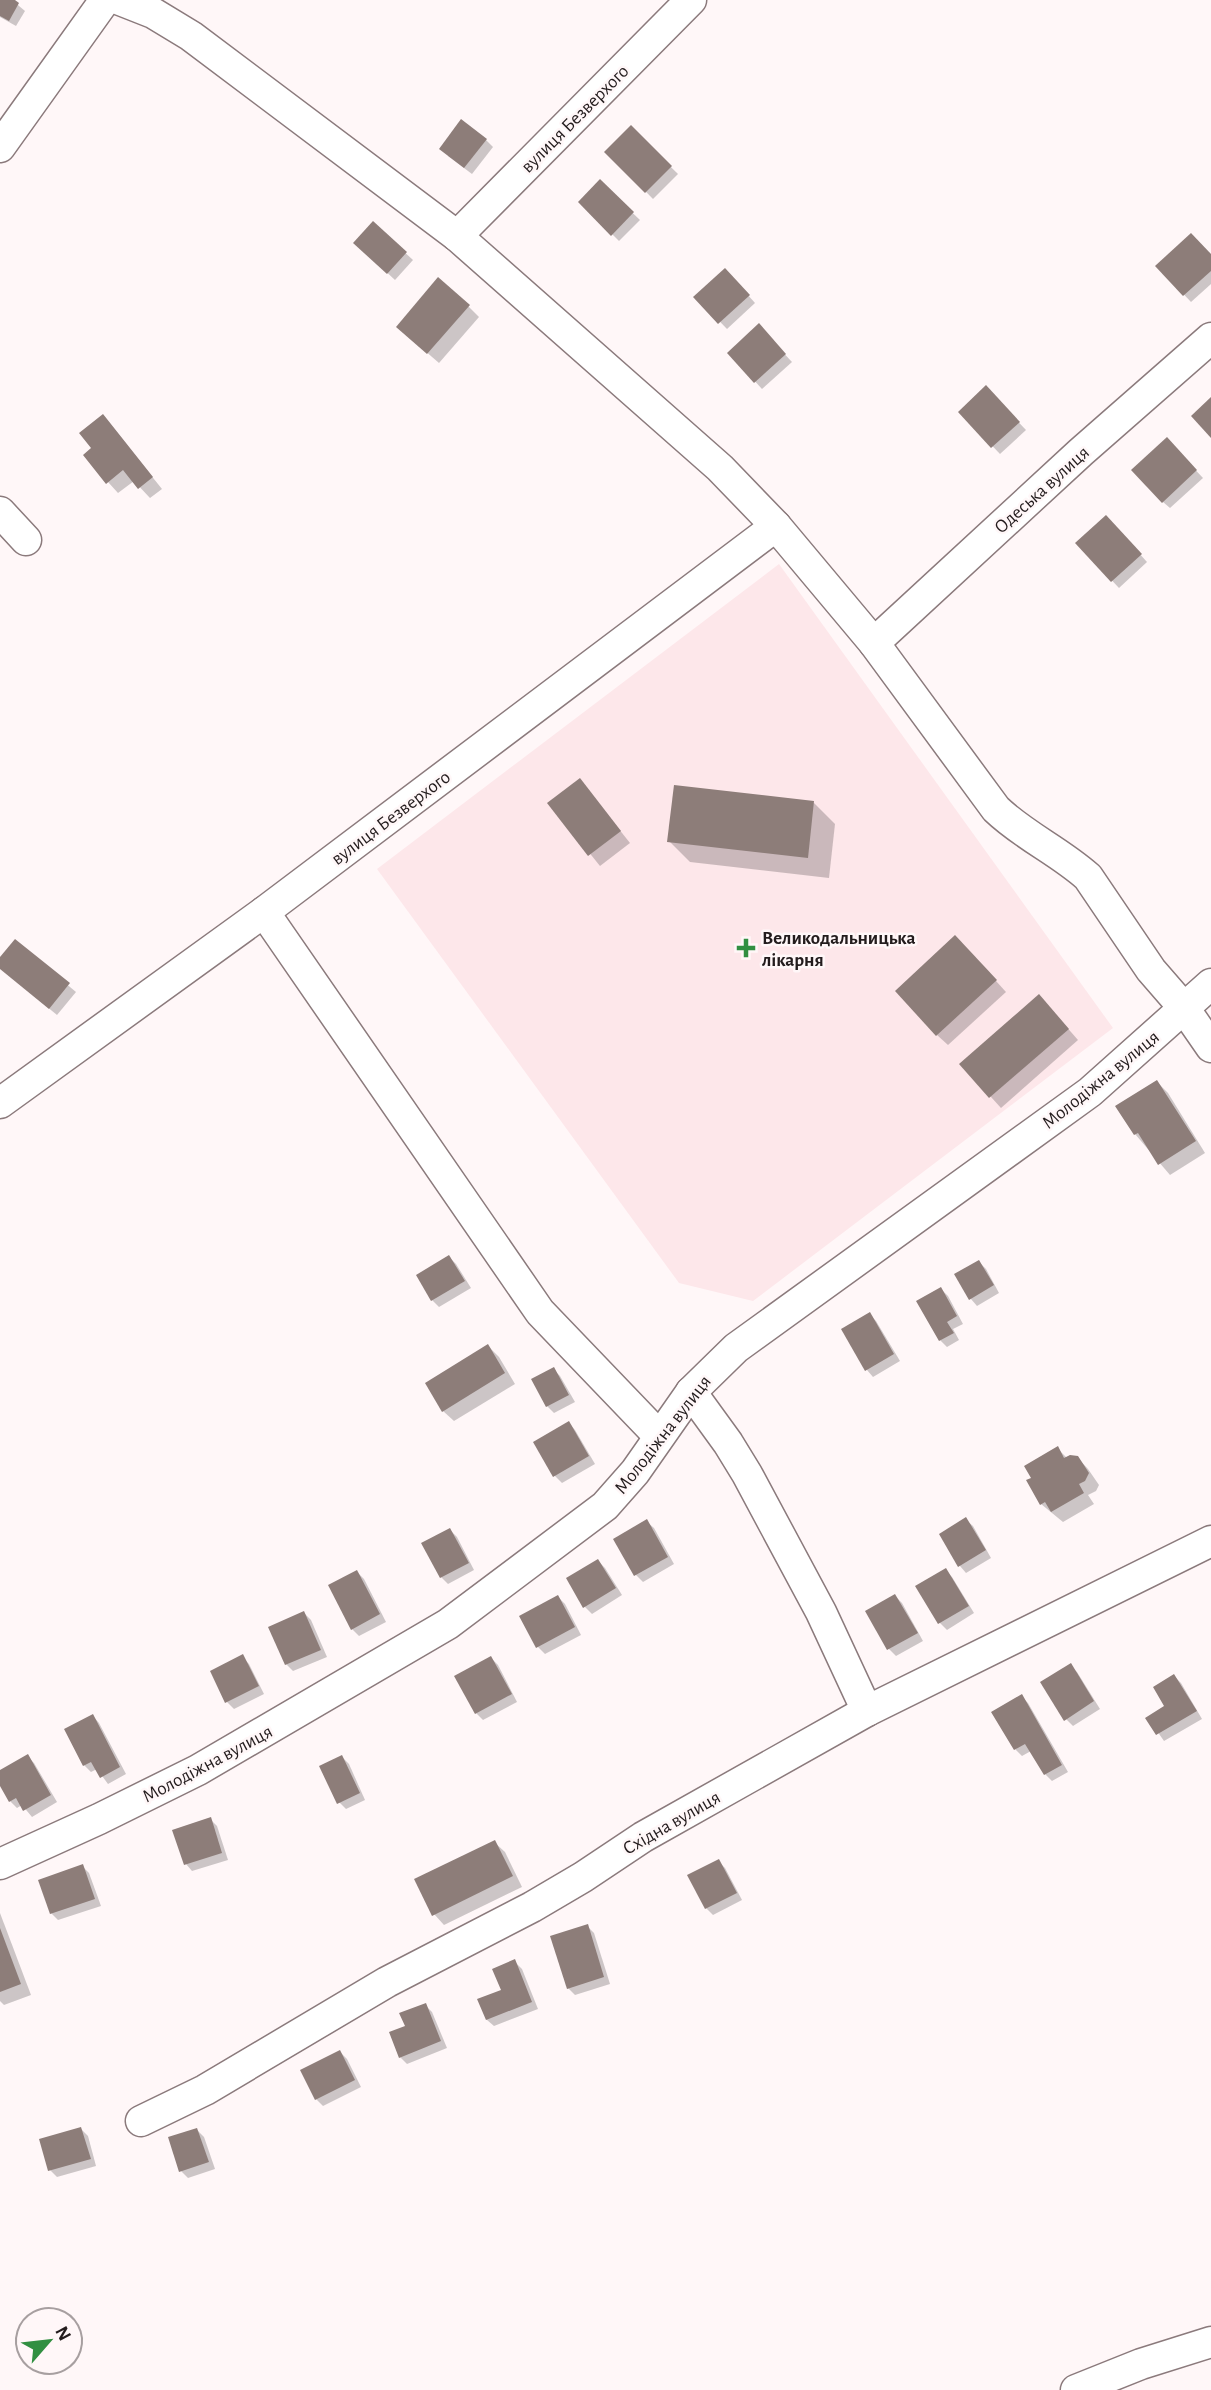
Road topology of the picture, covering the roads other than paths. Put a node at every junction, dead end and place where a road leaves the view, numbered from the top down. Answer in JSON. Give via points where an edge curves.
{"nodes":[{"id":1,"x":105,"y":0,"type":"edge"},
{"id":2,"x":120,"y":0,"type":"edge"},
{"id":3,"x":691,"y":0,"type":"edge"},
{"id":4,"x":0,"y":147,"type":"edge"},
{"id":5,"x":457,"y":236,"type":"junction"},
{"id":6,"x":1211,"y":338,"type":"edge"},
{"id":7,"x":0,"y":512,"type":"edge"},
{"id":8,"x":776,"y":526,"type":"junction"},
{"id":9,"x":26,"y":540,"type":"dead end"},
{"id":10,"x":874,"y":643,"type":"junction"},
{"id":11,"x":264,"y":912,"type":"junction"},
{"id":12,"x":1211,"y":984,"type":"edge"},
{"id":13,"x":1184,"y":1008,"type":"junction"},
{"id":14,"x":1211,"y":1047,"type":"edge"},
{"id":15,"x":0,"y":1103,"type":"edge"},
{"id":16,"x":691,"y":1391,"type":"junction"},
{"id":17,"x":659,"y":1436,"type":"junction"},
{"id":18,"x":1211,"y":1541,"type":"edge"},
{"id":19,"x":867,"y":1711,"type":"junction"},
{"id":20,"x":0,"y":1864,"type":"edge"},
{"id":21,"x":141,"y":2121,"type":"dead end"},
{"id":22,"x":1211,"y":2342,"type":"edge"},
{"id":23,"x":1076,"y":2390,"type":"edge"}],
"edges":[{"from":1,"to":4,"type":"street"},
{"from":2,"to":5,"type":"street","via":[[191,36]]},
{"from":3,"to":5,"type":"street","name":"вулиця Безверхого"},
{"from":5,"to":8,"type":"street","via":[[720,468]]},
{"from":6,"to":10,"type":"street","name":"Одеська вулиця"},
{"from":7,"to":9,"type":"street"},
{"from":8,"to":10,"type":"street"},
{"from":8,"to":11,"type":"street","name":"вулиця Безверхого"},
{"from":10,"to":13,"type":"street","via":[[996,809],[1088,877],[1151,970]]},
{"from":11,"to":15,"type":"street","name":"вулиця Безверхого"},
{"from":11,"to":17,"type":"street","via":[[540,1312]]},
{"from":12,"to":13,"type":"street","name":"Молодіжна вулиця"},
{"from":13,"to":14,"type":"street"},
{"from":13,"to":16,"type":"street","name":"Молодіжна вулиця","via":[[1090,1092],[736,1348]]},
{"from":16,"to":17,"type":"street","name":"Молодіжна вулиця"},
{"from":16,"to":19,"type":"street","via":[[747,1474],[821,1612]]},
{"from":17,"to":20,"type":"street","name":"Молодіжна вулиця","via":[[605,1506],[428,1637],[198,1770]]},
{"from":18,"to":19,"type":"street","name":"Східна вулиця"},
{"from":19,"to":21,"type":"street","name":"Східна вулиця","via":[[643,1837],[532,1907],[387,1982],[205,2090]]},
{"from":22,"to":23,"type":"street"}]}
